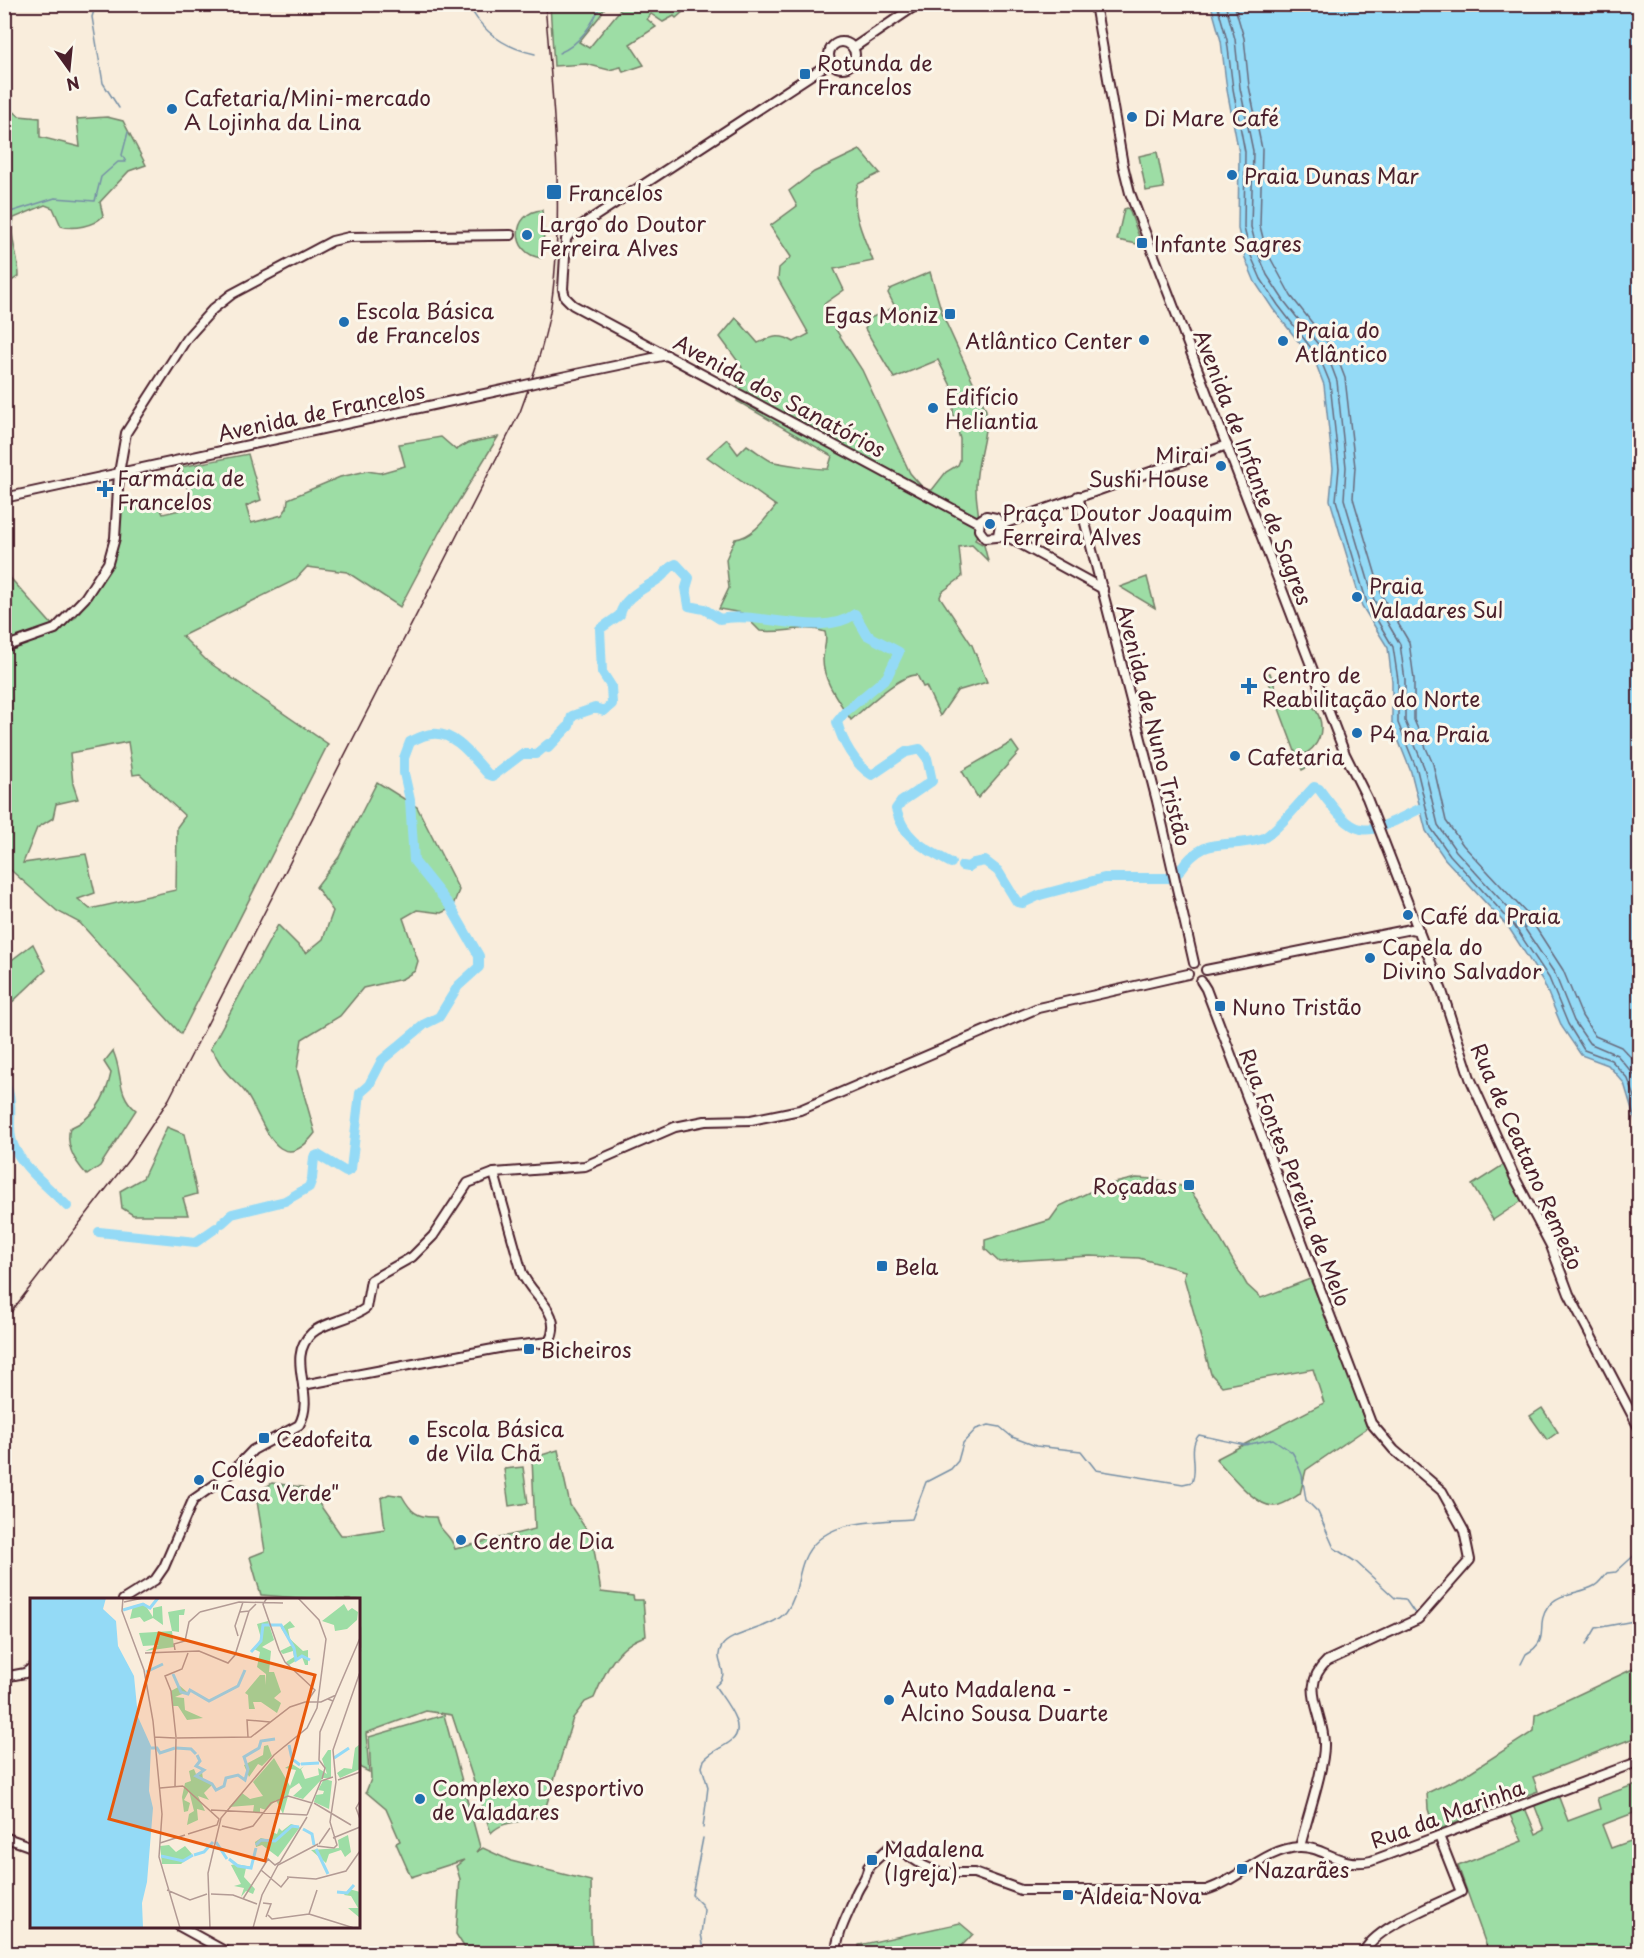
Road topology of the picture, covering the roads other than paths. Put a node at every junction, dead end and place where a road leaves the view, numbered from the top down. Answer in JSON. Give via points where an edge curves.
{"nodes":[{"id":1,"x":918,"y":4,"type":"edge"},
{"id":2,"x":1095,"y":4,"type":"edge"},
{"id":3,"x":853,"y":48,"type":"junction"},
{"id":4,"x":831,"y":62,"type":"junction"},
{"id":5,"x":511,"y":235,"type":"dead end"},
{"id":6,"x":644,"y":342,"type":"junction"},
{"id":7,"x":667,"y":355,"type":"junction"},
{"id":8,"x":644,"y":360,"type":"junction"},
{"id":9,"x":1227,"y":445,"type":"junction"},
{"id":10,"x":119,"y":473,"type":"junction"},
{"id":11,"x":1078,"y":496,"type":"junction"},
{"id":12,"x":4,"y":498,"type":"edge"},
{"id":13,"x":979,"y":523,"type":"junction"},
{"id":14,"x":1000,"y":525,"type":"junction"},
{"id":15,"x":998,"y":535,"type":"junction"},
{"id":16,"x":1103,"y":589,"type":"junction"},
{"id":17,"x":4,"y":647,"type":"edge"},
{"id":18,"x":1419,"y":931,"type":"junction"},
{"id":19,"x":1194,"y":963,"type":"junction"},
{"id":20,"x":1206,"y":970,"type":"junction"},
{"id":21,"x":1188,"y":974,"type":"junction"},
{"id":22,"x":1201,"y":981,"type":"junction"},
{"id":23,"x":494,"y":1173,"type":"junction"},
{"id":24,"x":303,"y":1386,"type":"junction"},
{"id":25,"x":1640,"y":1430,"type":"edge"},
{"id":26,"x":125,"y":1598,"type":"edge"},
{"id":27,"x":30,"y":1669,"type":"edge"},
{"id":28,"x":4,"y":1677,"type":"edge"},
{"id":29,"x":1640,"y":1761,"type":"edge"},
{"id":30,"x":1439,"y":1836,"type":"junction"},
{"id":31,"x":4,"y":1837,"type":"edge"},
{"id":32,"x":30,"y":1846,"type":"edge"},
{"id":33,"x":1300,"y":1847,"type":"junction"},
{"id":34,"x":183,"y":1928,"type":"edge"},
{"id":35,"x":230,"y":1953,"type":"edge"},
{"id":36,"x":836,"y":1953,"type":"edge"},
{"id":37,"x":1363,"y":1953,"type":"edge"}],
"edges":[{"from":1,"to":3,"type":"main road"},
{"from":2,"to":9,"type":"main road","name":"Avenida de Infante de Sagres","via":[[1130,193]]},
{"from":3,"to":4,"type":"main road","via":[[855,57],[849,65],[840,67]]},
{"from":3,"to":4,"type":"main road","via":[[845,42],[835,44],[830,52]]},
{"from":4,"to":6,"type":"main road","name":"Avenida dos Sanatórios","via":[[571,232],[566,239],[565,297]]},
{"from":5,"to":10,"type":"main road","via":[[349,237],[303,255],[232,294],[188,338],[126,433]]},
{"from":6,"to":7,"type":"main road","name":"Avenida dos Sanatórios"},
{"from":6,"to":8,"type":"main road"},
{"from":7,"to":8,"type":"main road","name":"Avenida de Francelos"},
{"from":7,"to":13,"type":"main road","name":"Avenida dos Sanatórios"},
{"from":8,"to":10,"type":"main road","name":"Avenida de Francelos","bridge":true},
{"from":9,"to":11,"type":"main road"},
{"from":9,"to":18,"type":"main road","name":"Avenida de Infante de Sagres","via":[[1345,754]]},
{"from":10,"to":12,"type":"main road","name":"Avenida de Francelos"},
{"from":10,"to":17,"type":"main road","via":[[115,538],[108,563],[90,592],[55,629]]},
{"from":11,"to":14,"type":"main road"},
{"from":11,"to":16,"type":"main road","name":"Avenida de Nuno Tristão"},
{"from":13,"to":14,"type":"main road","name":"Avenida dos Sanatórios","via":[[990,516]]},
{"from":13,"to":15,"type":"main road","name":"Avenida dos Sanatórios","via":[[985,538]]},
{"from":14,"to":15,"type":"main road"},
{"from":15,"to":16,"type":"main road","name":"Avenida dos Sanatórios"},
{"from":16,"to":19,"type":"main road","name":"Avenida de Nuno Tristão"},
{"from":18,"to":20,"type":"main road","via":[[1411,929]]},
{"from":18,"to":25,"type":"main road","name":"Rua de Ceatano Remeão","via":[[1470,1078],[1551,1246],[1569,1294]]},
{"from":19,"to":20,"type":"main road","via":[[1200,963]]},
{"from":19,"to":21,"type":"main road"},
{"from":20,"to":22,"type":"main road"},
{"from":21,"to":22,"type":"main road","via":[[1191,980]]},
{"from":21,"to":23,"type":"main road","via":[[1038,1008],[800,1110],[751,1120],[705,1121],[675,1127],[585,1166]]},
{"from":22,"to":33,"type":"main road","name":"Rua Fontes Pereira de Melo","via":[[1371,1423],[1380,1436],[1442,1491],[1464,1531],[1470,1560],[1418,1619],[1327,1661],[1318,1669],[1312,1683],[1324,1752]]},
{"from":23,"to":24,"type":"main road","via":[[468,1183],[433,1236],[412,1257],[370,1280],[366,1308],[345,1321],[314,1331],[300,1361]]},
{"from":23,"to":24,"type":"main road","via":[[522,1273],[527,1285],[549,1308],[549,1342]]},
{"from":24,"to":26,"type":"main road","via":[[307,1403],[299,1425],[253,1450],[230,1474],[193,1500],[155,1580]]},
{"from":27,"to":28,"type":"main road"},
{"from":29,"to":30,"type":"main road","name":"Rua da Marinha"},
{"from":30,"to":33,"type":"main road","name":"Rua da Marinha","via":[[1349,1864]]},
{"from":30,"to":37,"type":"main road","via":[[1461,1892],[1380,1933]]},
{"from":31,"to":32,"type":"main road"},
{"from":33,"to":36,"type":"main road","via":[[1268,1857],[1206,1890],[1021,1890],[974,1873],[940,1873],[892,1845],[868,1867],[855,1904],[839,1931]]},
{"from":34,"to":35,"type":"main road"}]}
